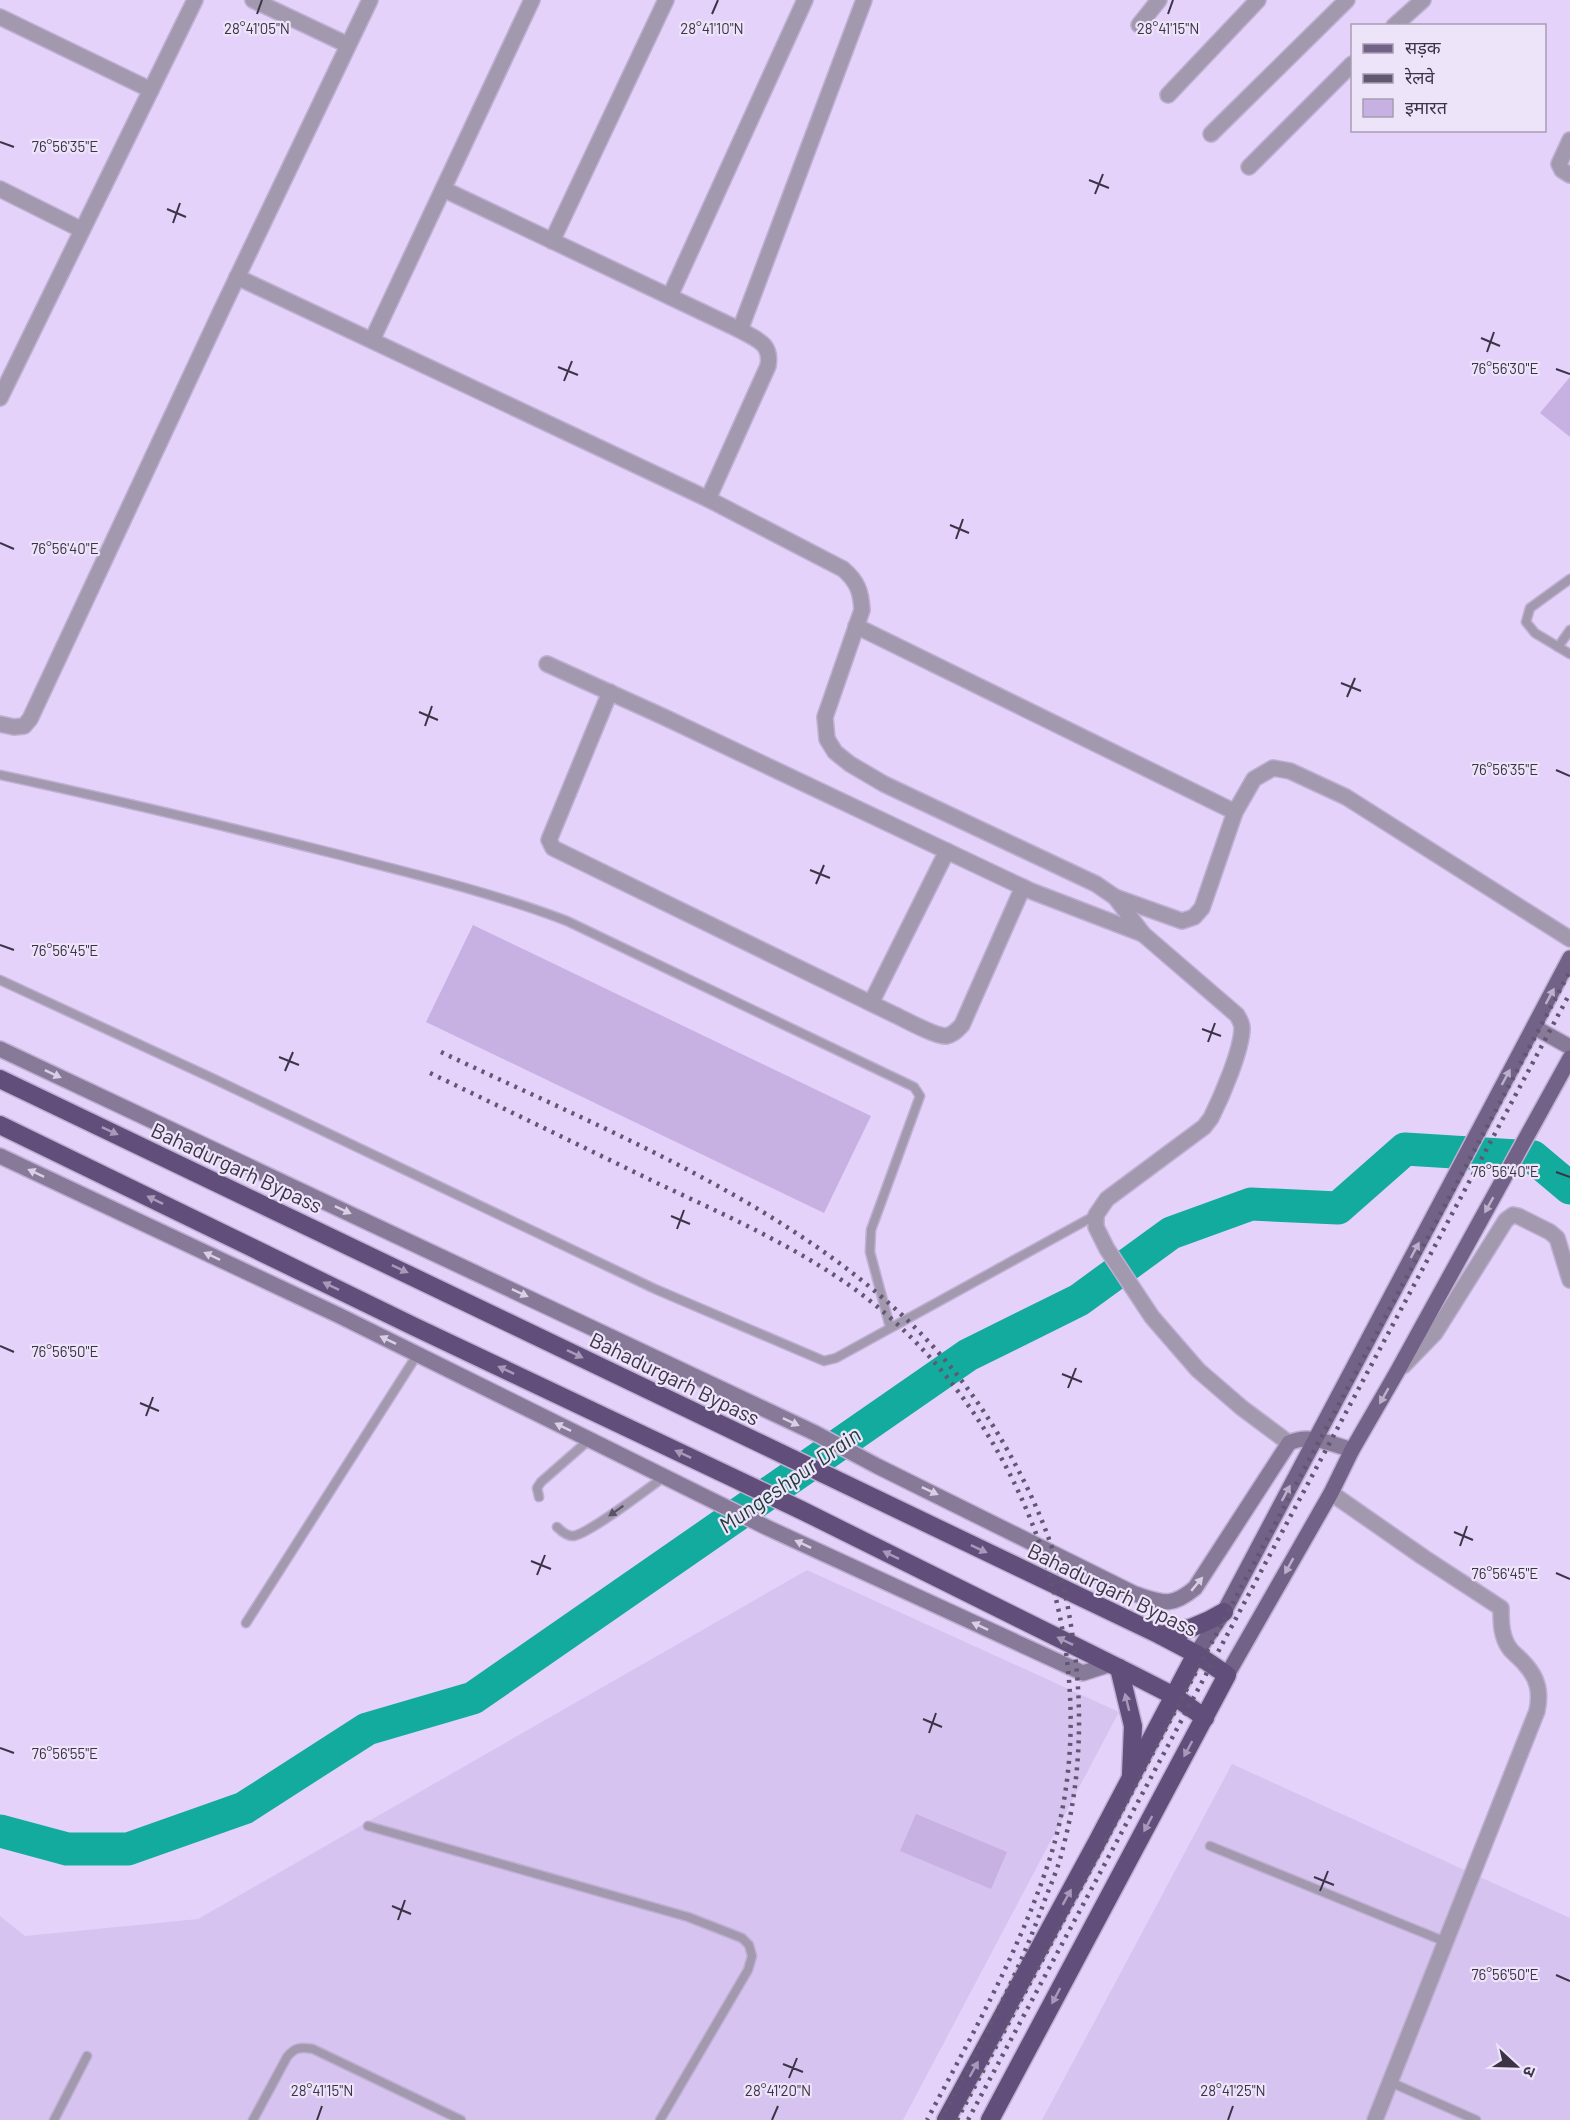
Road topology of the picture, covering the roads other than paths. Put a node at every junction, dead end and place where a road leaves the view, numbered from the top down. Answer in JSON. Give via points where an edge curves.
{"nodes":[{"id":1,"x":195,"y":0,"type":"edge"},
{"id":2,"x":253,"y":0,"type":"edge"},
{"id":3,"x":370,"y":0,"type":"edge"},
{"id":4,"x":532,"y":0,"type":"edge"},
{"id":5,"x":666,"y":0,"type":"edge"},
{"id":6,"x":805,"y":0,"type":"edge"},
{"id":7,"x":864,"y":0,"type":"edge"},
{"id":8,"x":1159,"y":0,"type":"edge"},
{"id":9,"x":1258,"y":0,"type":"edge"},
{"id":10,"x":1347,"y":0,"type":"edge"},
{"id":11,"x":1423,"y":0,"type":"edge"},
{"id":12,"x":0,"y":17,"type":"edge"},
{"id":13,"x":1396,"y":24,"type":"edge"},
{"id":14,"x":1139,"y":25,"type":"dead end"},
{"id":15,"x":348,"y":45,"type":"junction"},
{"id":16,"x":1351,"y":66,"type":"edge"},
{"id":17,"x":151,"y":90,"type":"junction"},
{"id":18,"x":1168,"y":95,"type":"dead end"},
{"id":19,"x":1211,"y":134,"type":"dead end"},
{"id":20,"x":1570,"y":140,"type":"edge"},
{"id":21,"x":1249,"y":167,"type":"dead end"},
{"id":22,"x":1570,"y":175,"type":"edge"},
{"id":23,"x":0,"y":189,"type":"edge"},
{"id":24,"x":443,"y":189,"type":"junction"},
{"id":25,"x":82,"y":230,"type":"junction"},
{"id":26,"x":552,"y":240,"type":"junction"},
{"id":27,"x":237,"y":276,"type":"junction"},
{"id":28,"x":670,"y":296,"type":"junction"},
{"id":29,"x":740,"y":330,"type":"junction"},
{"id":30,"x":372,"y":340,"type":"junction"},
{"id":31,"x":0,"y":398,"type":"edge"},
{"id":32,"x":708,"y":499,"type":"junction"},
{"id":33,"x":1570,"y":579,"type":"edge"},
{"id":34,"x":856,"y":626,"type":"junction"},
{"id":35,"x":1570,"y":630,"type":"edge"},
{"id":36,"x":1558,"y":647,"type":"junction"},
{"id":37,"x":1570,"y":654,"type":"edge"},
{"id":38,"x":547,"y":664,"type":"dead end"},
{"id":39,"x":610,"y":692,"type":"junction"},
{"id":40,"x":0,"y":724,"type":"edge"},
{"id":41,"x":0,"y":775,"type":"edge"},
{"id":42,"x":1235,"y":812,"type":"junction"},
{"id":43,"x":947,"y":851,"type":"junction"},
{"id":44,"x":1023,"y":887,"type":"junction"},
{"id":45,"x":1115,"y":897,"type":"junction"},
{"id":46,"x":1143,"y":934,"type":"junction"},
{"id":47,"x":1570,"y":939,"type":"edge"},
{"id":48,"x":1570,"y":958,"type":"edge"},
{"id":49,"x":0,"y":980,"type":"edge"},
{"id":50,"x":871,"y":1003,"type":"junction"},
{"id":51,"x":1532,"y":1030,"type":"junction"},
{"id":52,"x":0,"y":1049,"type":"edge"},
{"id":53,"x":1569,"y":1056,"type":"edge"},
{"id":54,"x":0,"y":1079,"type":"edge"},
{"id":55,"x":0,"y":1125,"type":"edge"},
{"id":56,"x":0,"y":1156,"type":"edge"},
{"id":57,"x":1096,"y":1215,"type":"junction"},
{"id":58,"x":1570,"y":1280,"type":"edge"},
{"id":59,"x":890,"y":1327,"type":"junction"},
{"id":60,"x":417,"y":1355,"type":"junction"},
{"id":61,"x":1397,"y":1372,"type":"junction"},
{"id":62,"x":1315,"y":1439,"type":"junction"},
{"id":63,"x":590,"y":1440,"type":"junction"},
{"id":64,"x":1289,"y":1443,"type":"junction"},
{"id":65,"x":1352,"y":1450,"type":"junction"},
{"id":66,"x":664,"y":1477,"type":"junction"},
{"id":67,"x":1331,"y":1493,"type":"junction"},
{"id":68,"x":539,"y":1497,"type":"dead end"},
{"id":69,"x":557,"y":1527,"type":"dead end"},
{"id":70,"x":1224,"y":1612,"type":"junction"},
{"id":71,"x":246,"y":1623,"type":"dead end"},
{"id":72,"x":1160,"y":1635,"type":"junction"},
{"id":73,"x":1196,"y":1654,"type":"junction"},
{"id":74,"x":1115,"y":1666,"type":"junction"},
{"id":75,"x":1227,"y":1675,"type":"junction"},
{"id":76,"x":1174,"y":1696,"type":"junction"},
{"id":77,"x":1205,"y":1718,"type":"junction"},
{"id":78,"x":1131,"y":1779,"type":"junction"},
{"id":79,"x":369,"y":1826,"type":"dead end"},
{"id":80,"x":1210,"y":1846,"type":"dead end"},
{"id":81,"x":1446,"y":1942,"type":"junction"},
{"id":82,"x":87,"y":2056,"type":"dead end"},
{"id":83,"x":1390,"y":2082,"type":"junction"},
{"id":84,"x":54,"y":2120,"type":"edge"},
{"id":85,"x":253,"y":2120,"type":"edge"},
{"id":86,"x":461,"y":2120,"type":"edge"},
{"id":87,"x":660,"y":2120,"type":"edge"},
{"id":88,"x":946,"y":2120,"type":"edge"},
{"id":89,"x":990,"y":2120,"type":"edge"},
{"id":90,"x":1374,"y":2120,"type":"edge"},
{"id":91,"x":1476,"y":2120,"type":"edge"}],
"edges":[{"from":1,"to":17,"type":"street"},
{"from":2,"to":15,"type":"street"},
{"from":3,"to":15,"type":"street"},
{"from":4,"to":24,"type":"street"},
{"from":5,"to":26,"type":"street"},
{"from":6,"to":28,"type":"street"},
{"from":7,"to":29,"type":"street"},
{"from":8,"to":14,"type":"street"},
{"from":9,"to":18,"type":"street"},
{"from":10,"to":19,"type":"street"},
{"from":11,"to":13,"type":"street"},
{"from":12,"to":17,"type":"street"},
{"from":15,"to":27,"type":"street"},
{"from":16,"to":21,"type":"street"},
{"from":17,"to":25,"type":"street"},
{"from":20,"to":22,"type":"street","via":[[1559,164]]},
{"from":23,"to":25,"type":"street"},
{"from":24,"to":26,"type":"street"},
{"from":24,"to":30,"type":"street"},
{"from":25,"to":31,"type":"street"},
{"from":26,"to":28,"type":"street"},
{"from":27,"to":30,"type":"street"},
{"from":27,"to":40,"type":"street","via":[[30,719],[24,726],[14,728]]},
{"from":28,"to":29,"type":"street"},
{"from":29,"to":32,"type":"street","via":[[768,350],[768,366]]},
{"from":30,"to":32,"type":"street"},
{"from":32,"to":34,"type":"street","via":[[843,568],[861,591],[862,609]]},
{"from":33,"to":36,"type":"lane","via":[[1530,608],[1527,615],[1529,628]]},
{"from":34,"to":42,"type":"street"},
{"from":34,"to":45,"type":"street","via":[[825,717],[827,739],[835,752],[884,784],[1096,884]]},
{"from":35,"to":36,"type":"lane"},
{"from":36,"to":37,"type":"lane"},
{"from":38,"to":39,"type":"street"},
{"from":39,"to":43,"type":"street"},
{"from":39,"to":50,"type":"street","via":[[549,840],[553,848]]},
{"from":41,"to":59,"type":"lane","via":[[295,844],[521,904],[567,921],[914,1087],[920,1096],[871,1230],[870,1252]]},
{"from":42,"to":45,"type":"street","via":[[1202,908],[1194,917],[1182,921]]},
{"from":42,"to":47,"type":"street","via":[[1254,779],[1273,768],[1290,771],[1346,797]]},
{"from":43,"to":44,"type":"street"},
{"from":43,"to":50,"type":"street"},
{"from":44,"to":46,"type":"street"},
{"from":44,"to":50,"type":"street","via":[[955,1033],[939,1035]]},
{"from":45,"to":46,"type":"street"},
{"from":46,"to":57,"type":"street","via":[[1237,1015],[1242,1026],[1239,1044],[1216,1107],[1204,1127],[1107,1199]]},
{"from":51,"to":48,"type":"main road","one_way":true},
{"from":49,"to":59,"type":"lane","via":[[655,1288],[816,1358],[829,1361]]},
{"from":51,"to":53,"type":"main road"},
{"from":62,"to":51,"type":"main road","one_way":true},
{"from":52,"to":64,"type":"main road","one_way":true,"via":[[815,1433],[1135,1594],[1163,1603],[1183,1598],[1195,1588]]},
{"from":53,"to":61,"type":"main road","one_way":true},
{"from":54,"to":72,"type":"highway","name":"Bahadurgarh Bypass","one_way":true},
{"from":74,"to":55,"type":"highway","one_way":true,"via":[[801,1510]]},
{"from":60,"to":56,"type":"main road","one_way":true},
{"from":57,"to":59,"type":"lane"},
{"from":57,"to":64,"type":"street","via":[[1096,1227],[1107,1249],[1152,1317],[1198,1370]]},
{"from":58,"to":61,"type":"street","via":[[1557,1238],[1513,1215],[1506,1220],[1435,1333]]},
{"from":63,"to":60,"type":"main road","one_way":true},
{"from":60,"to":71,"type":"lane"},
{"from":61,"to":65,"type":"main road","one_way":true},
{"from":62,"to":64,"type":"main road"},
{"from":62,"to":65,"type":"main road"},
{"from":70,"to":62,"type":"main road","one_way":true},
{"from":63,"to":66,"type":"main road"},
{"from":63,"to":68,"type":"lane","via":[[541,1482],[537,1488]]},
{"from":65,"to":67,"type":"main road"},
{"from":66,"to":69,"type":"lane","one_way":true,"via":[[588,1530],[572,1536]]},
{"from":74,"to":66,"type":"main road","one_way":true,"via":[[1083,1673]]},
{"from":67,"to":75,"type":"main road","one_way":true},
{"from":67,"to":81,"type":"street","via":[[1501,1608],[1501,1628],[1509,1649],[1527,1665],[1541,1694]]},
{"from":70,"to":72,"type":"highway","via":[[1199,1626]]},
{"from":70,"to":73,"type":"main road"},
{"from":72,"to":73,"type":"highway","name":"Bahadurgarh Bypass"},
{"from":73,"to":75,"type":"highway","name":"Bahadurgarh Bypass"},
{"from":73,"to":76,"type":"highway"},
{"from":74,"to":76,"type":"highway"},
{"from":78,"to":74,"type":"highway","one_way":true,"via":[[1133,1726]]},
{"from":75,"to":77,"type":"highway"},
{"from":76,"to":77,"type":"highway"},
{"from":76,"to":78,"type":"highway"},
{"from":77,"to":89,"type":"highway","one_way":true},
{"from":88,"to":78,"type":"highway","one_way":true},
{"from":79,"to":87,"type":"lane","via":[[688,1917],[742,1938],[749,1945],[752,1956],[748,1970]]},
{"from":80,"to":81,"type":"lane"},
{"from":81,"to":83,"type":"street"},
{"from":82,"to":84,"type":"lane"},
{"from":83,"to":90,"type":"street"},
{"from":83,"to":91,"type":"lane"},
{"from":85,"to":86,"type":"lane","via":[[287,2057],[302,2047]]}]}
